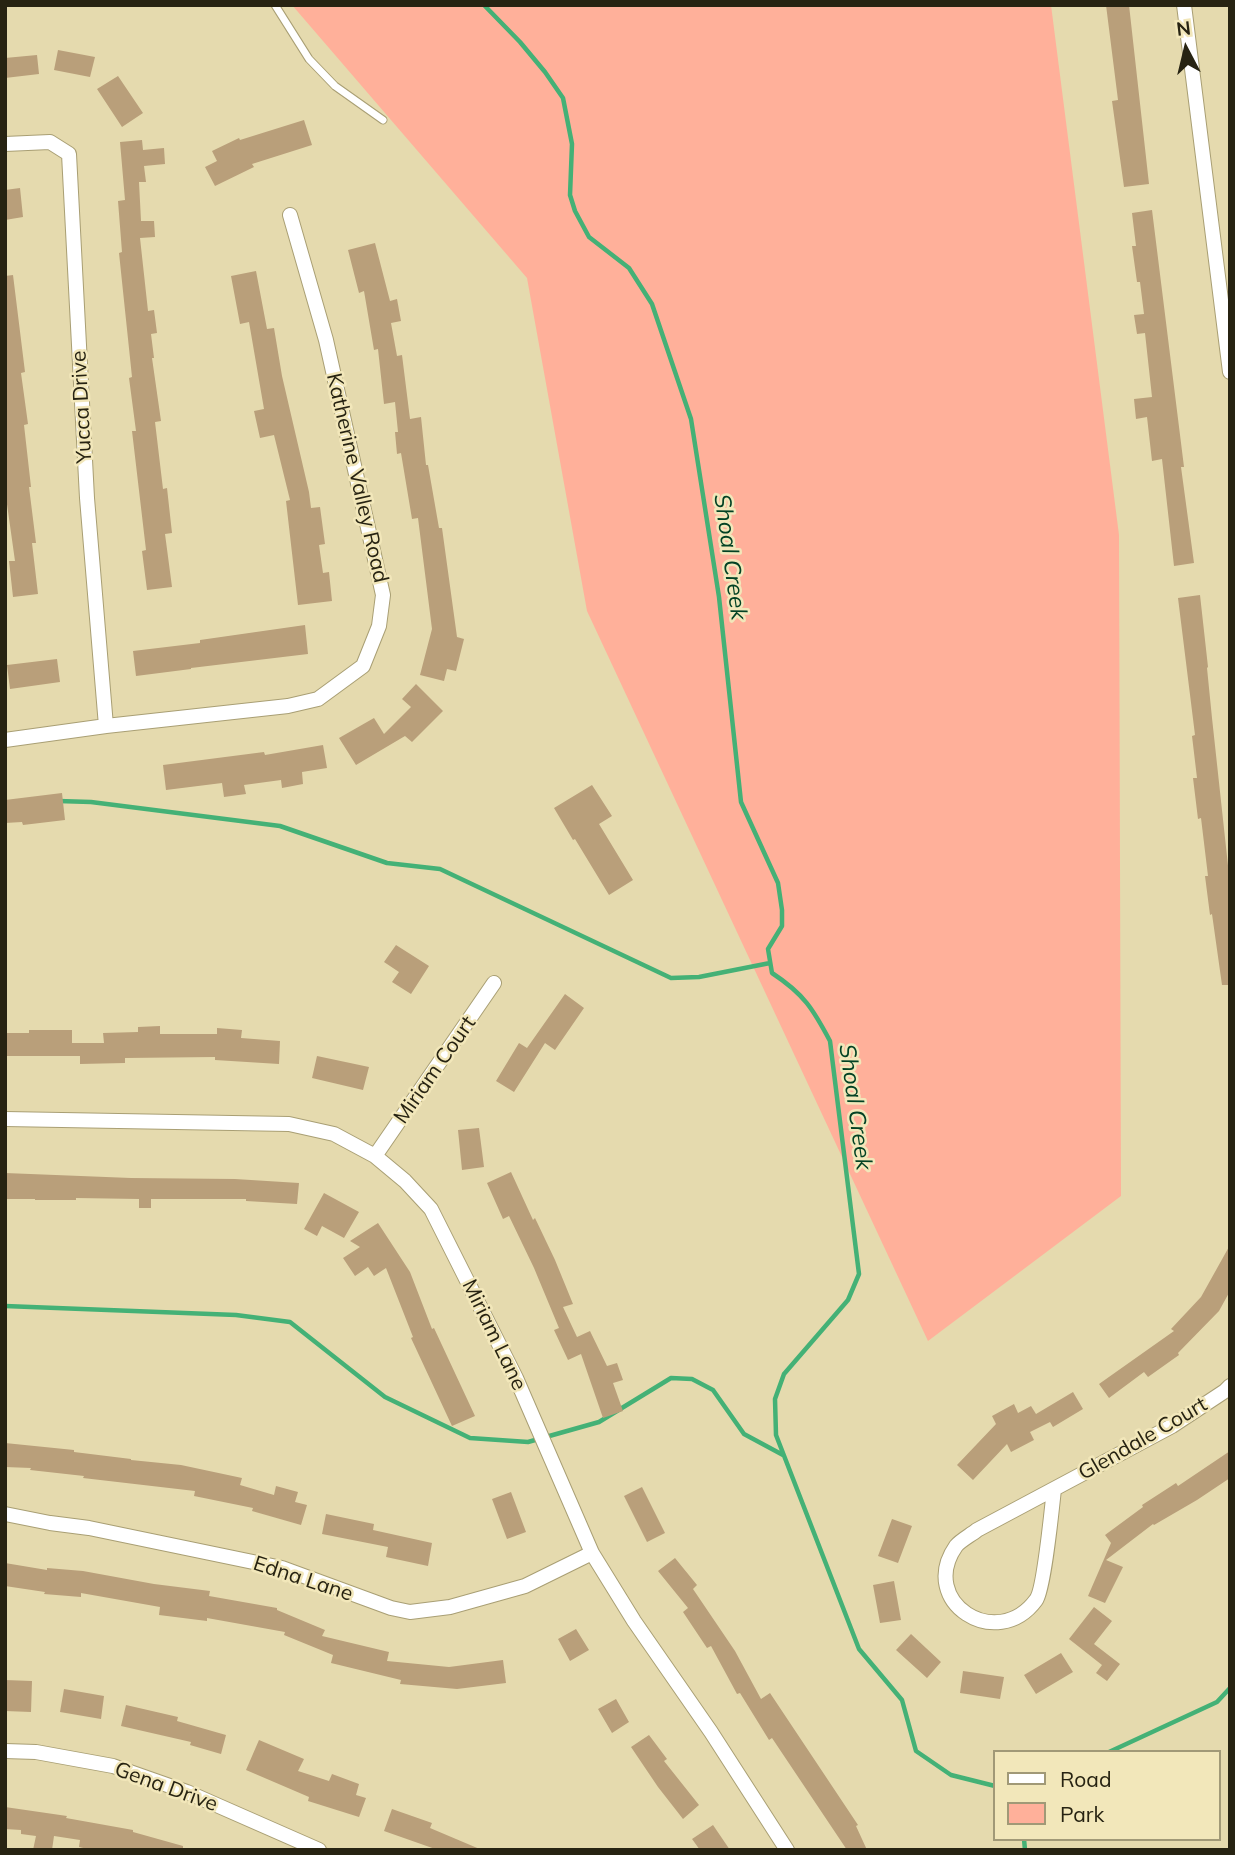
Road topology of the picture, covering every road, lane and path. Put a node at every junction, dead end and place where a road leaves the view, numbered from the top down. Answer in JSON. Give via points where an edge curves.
{"nodes":[{"id":1,"x":275,"y":5,"type":"edge"},
{"id":2,"x":1184,"y":5,"type":"edge"},
{"id":3,"x":383,"y":120,"type":"dead end"},
{"id":4,"x":5,"y":144,"type":"edge"},
{"id":5,"x":290,"y":215,"type":"dead end"},
{"id":6,"x":1230,"y":372,"type":"edge"},
{"id":7,"x":106,"y":726,"type":"junction"},
{"id":8,"x":5,"y":740,"type":"edge"},
{"id":9,"x":494,"y":983,"type":"dead end"},
{"id":10,"x":5,"y":1119,"type":"edge"},
{"id":11,"x":375,"y":1156,"type":"junction"},
{"id":12,"x":1230,"y":1386,"type":"edge"},
{"id":13,"x":1054,"y":1489,"type":"junction"},
{"id":14,"x":5,"y":1514,"type":"edge"},
{"id":15,"x":592,"y":1553,"type":"junction"},
{"id":16,"x":5,"y":1751,"type":"edge"},
{"id":17,"x":319,"y":1850,"type":"edge"},
{"id":18,"x":788,"y":1850,"type":"edge"}],
"edges":[{"from":1,"to":3,"type":"lane","via":[[318,68]]},
{"from":2,"to":6,"type":"street"},
{"from":4,"to":7,"type":"street","name":"Yucca Drive","via":[[50,142],[69,154]]},
{"from":5,"to":7,"type":"street","name":"Katherine Valley Road","via":[[326,340],[364,507],[383,595],[379,626],[363,666],[318,699]]},
{"from":7,"to":8,"type":"street","name":"Katherine Valley Road"},
{"from":9,"to":11,"type":"street","name":"Miriam Court"},
{"from":10,"to":11,"type":"street","name":"Miriam Lane","via":[[289,1124],[334,1134]]},
{"from":11,"to":15,"type":"street","name":"Miriam Lane","via":[[431,1209],[516,1378]]},
{"from":12,"to":13,"type":"street","name":"Glendale Court","via":[[1172,1426]]},
{"from":13,"to":13,"type":"street","name":"Glendale Court","via":[[957,1545],[946,1569],[948,1592],[972,1619],[1000,1622],[1016,1618],[1038,1599]]},
{"from":14,"to":15,"type":"street","name":"Edna Lane","via":[[282,1568],[410,1612],[450,1607],[525,1586]]},
{"from":15,"to":18,"type":"street","name":"Miriam Lane"},
{"from":16,"to":17,"type":"street","name":"Gena Drive","via":[[113,1766],[187,1792]]}]}
